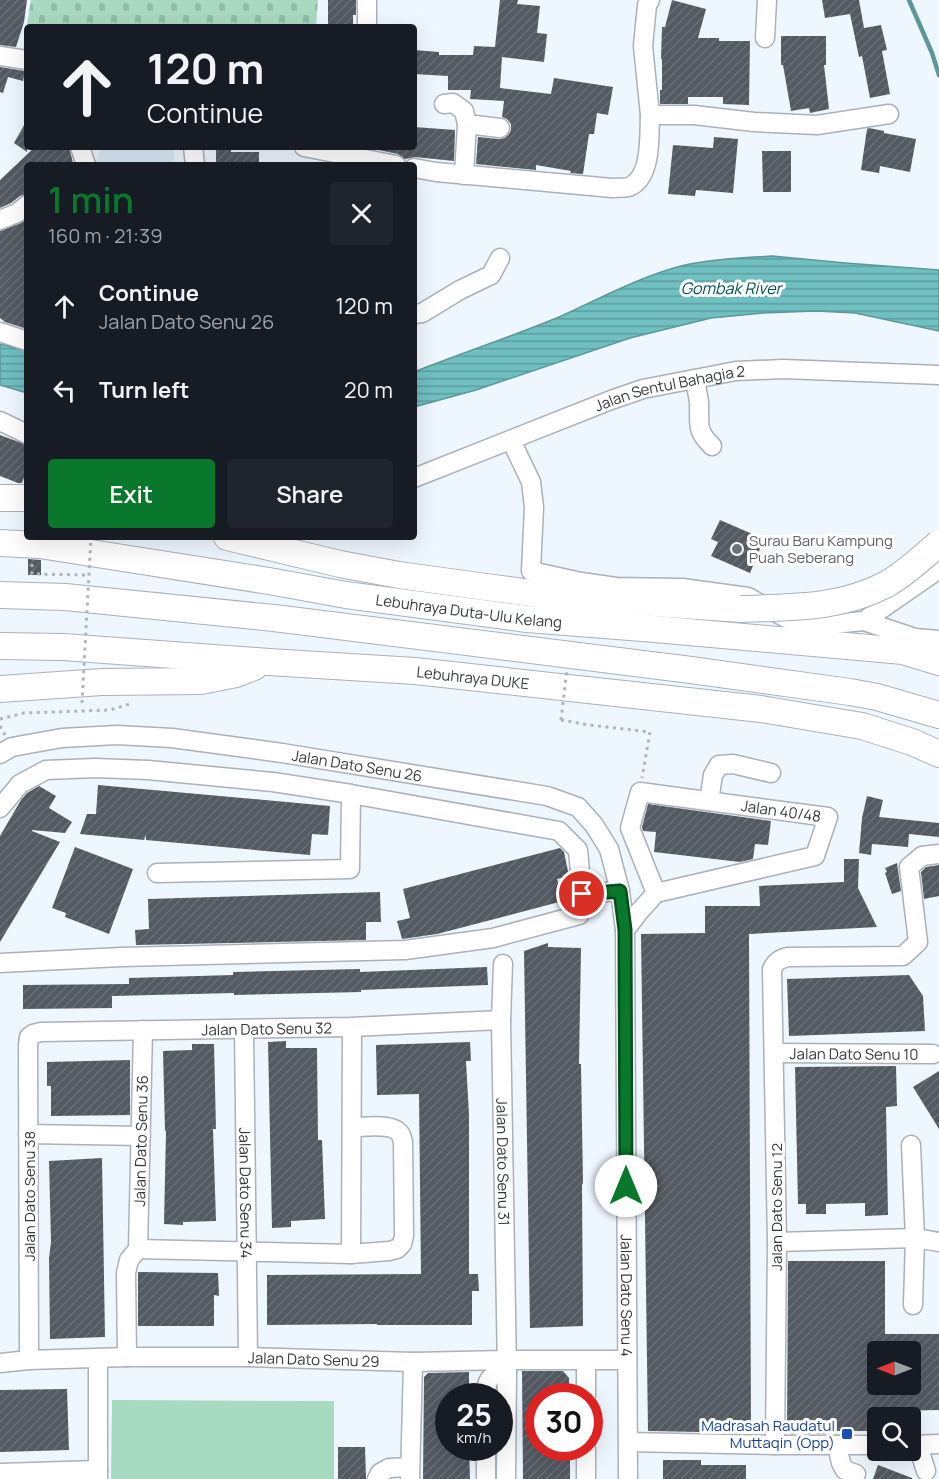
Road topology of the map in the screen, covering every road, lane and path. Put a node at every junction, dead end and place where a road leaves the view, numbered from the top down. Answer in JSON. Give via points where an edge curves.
{"nodes":[{"id":1,"x":367,"y":0,"type":"edge"},
{"id":2,"x":650,"y":0,"type":"edge"},
{"id":3,"x":767,"y":0,"type":"edge"},
{"id":4,"x":367,"y":24,"type":"edge"},
{"id":5,"x":765,"y":38,"type":"dead end"},
{"id":6,"x":0,"y":56,"type":"edge"},
{"id":7,"x":24,"y":60,"type":"edge"},
{"id":8,"x":444,"y":104,"type":"dead end"},
{"id":9,"x":889,"y":114,"type":"dead end"},
{"id":10,"x":650,"y":115,"type":"junction"},
{"id":11,"x":466,"y":124,"type":"junction"},
{"id":12,"x":500,"y":128,"type":"dead end"},
{"id":13,"x":334,"y":150,"type":"edge"},
{"id":14,"x":364,"y":153,"type":"edge"},
{"id":15,"x":388,"y":162,"type":"edge"},
{"id":16,"x":417,"y":169,"type":"edge"},
{"id":17,"x":464,"y":175,"type":"junction"},
{"id":18,"x":24,"y":207,"type":"edge"},
{"id":19,"x":0,"y":220,"type":"edge"},
{"id":20,"x":500,"y":258,"type":"dead end"},
{"id":21,"x":417,"y":314,"type":"edge"},
{"id":22,"x":0,"y":332,"type":"edge"},
{"id":23,"x":24,"y":340,"type":"edge"},
{"id":24,"x":939,"y":375,"type":"edge"},
{"id":25,"x":695,"y":379,"type":"junction"},
{"id":26,"x":0,"y":421,"type":"edge"},
{"id":27,"x":24,"y":433,"type":"edge"},
{"id":28,"x":511,"y":440,"type":"junction"},
{"id":29,"x":712,"y":446,"type":"dead end"},
{"id":30,"x":417,"y":477,"type":"edge"},
{"id":31,"x":0,"y":498,"type":"edge"},
{"id":32,"x":24,"y":498,"type":"edge"},
{"id":33,"x":91,"y":540,"type":"edge"},
{"id":34,"x":240,"y":540,"type":"edge"},
{"id":35,"x":0,"y":543,"type":"edge"},
{"id":36,"x":939,"y":543,"type":"edge"},
{"id":37,"x":33,"y":545,"type":"junction"},
{"id":38,"x":939,"y":569,"type":"edge"},
{"id":39,"x":89,"y":575,"type":"junction"},
{"id":40,"x":398,"y":589,"type":"junction"},
{"id":41,"x":0,"y":595,"type":"edge"},
{"id":42,"x":864,"y":621,"type":"junction"},
{"id":43,"x":939,"y":640,"type":"edge"},
{"id":44,"x":0,"y":646,"type":"edge"},
{"id":45,"x":269,"y":662,"type":"junction"},
{"id":46,"x":939,"y":662,"type":"edge"},
{"id":47,"x":567,"y":669,"type":"dead end"},
{"id":48,"x":0,"y":689,"type":"edge"},
{"id":49,"x":82,"y":703,"type":"dead end"},
{"id":50,"x":132,"y":703,"type":"dead end"},
{"id":51,"x":939,"y":714,"type":"edge"},
{"id":52,"x":0,"y":719,"type":"edge"},
{"id":53,"x":0,"y":753,"type":"edge"},
{"id":54,"x":282,"y":753,"type":"junction"},
{"id":55,"x":939,"y":754,"type":"edge"},
{"id":56,"x":771,"y":773,"type":"dead end"},
{"id":57,"x":273,"y":782,"type":"junction"},
{"id":58,"x":640,"y":792,"type":"junction"},
{"id":59,"x":351,"y":795,"type":"junction"},
{"id":60,"x":709,"y":801,"type":"junction"},
{"id":61,"x":0,"y":808,"type":"edge"},
{"id":62,"x":939,"y":854,"type":"edge"},
{"id":63,"x":157,"y":873,"type":"dead end"},
{"id":64,"x":620,"y":891,"type":"junction"},
{"id":65,"x":656,"y":893,"type":"junction"},
{"id":66,"x":582,"y":894,"type":"junction"},
{"id":67,"x":625,"y":930,"type":"junction"},
{"id":68,"x":0,"y":963,"type":"edge"},
{"id":69,"x":503,"y":964,"type":"dead end"},
{"id":70,"x":501,"y":1020,"type":"junction"},
{"id":71,"x":352,"y":1027,"type":"junction"},
{"id":72,"x":244,"y":1029,"type":"junction"},
{"id":73,"x":143,"y":1030,"type":"junction"},
{"id":74,"x":33,"y":1034,"type":"joint"},
{"id":75,"x":774,"y":1053,"type":"junction"},
{"id":76,"x":933,"y":1054,"type":"dead end"},
{"id":77,"x":353,"y":1127,"type":"junction"},
{"id":78,"x":28,"y":1134,"type":"junction"},
{"id":79,"x":141,"y":1136,"type":"junction"},
{"id":80,"x":910,"y":1145,"type":"dead end"},
{"id":81,"x":915,"y":1238,"type":"junction"},
{"id":82,"x":777,"y":1242,"type":"junction"},
{"id":83,"x":939,"y":1242,"type":"edge"},
{"id":84,"x":138,"y":1249,"type":"junction"},
{"id":85,"x":247,"y":1251,"type":"junction"},
{"id":86,"x":351,"y":1254,"type":"junction"},
{"id":87,"x":912,"y":1305,"type":"dead end"},
{"id":88,"x":127,"y":1357,"type":"junction"},
{"id":89,"x":248,"y":1357,"type":"junction"},
{"id":90,"x":98,"y":1359,"type":"junction"},
{"id":91,"x":29,"y":1360,"type":"junction"},
{"id":92,"x":627,"y":1360,"type":"junction"},
{"id":93,"x":586,"y":1361,"type":"junction"},
{"id":94,"x":413,"y":1362,"type":"junction"},
{"id":95,"x":0,"y":1364,"type":"edge"},
{"id":96,"x":506,"y":1366,"type":"junction"},
{"id":97,"x":488,"y":1383,"type":"edge"},
{"id":98,"x":586,"y":1383,"type":"edge"},
{"id":99,"x":628,"y":1442,"type":"junction"},
{"id":100,"x":775,"y":1444,"type":"junction"},
{"id":101,"x":923,"y":1444,"type":"edge"},
{"id":102,"x":837,"y":1445,"type":"junction"},
{"id":103,"x":867,"y":1445,"type":"edge"},
{"id":104,"x":486,"y":1461,"type":"edge"},
{"id":105,"x":586,"y":1461,"type":"edge"},
{"id":106,"x":926,"y":1471,"type":"dead end"},
{"id":107,"x":0,"y":1473,"type":"edge"},
{"id":108,"x":410,"y":1473,"type":"edge"},
{"id":109,"x":855,"y":1474,"type":"dead end"},
{"id":110,"x":98,"y":1475,"type":"edge"},
{"id":111,"x":377,"y":1479,"type":"edge"},
{"id":112,"x":486,"y":1479,"type":"edge"},
{"id":113,"x":506,"y":1479,"type":"edge"},
{"id":114,"x":586,"y":1479,"type":"edge"},
{"id":115,"x":628,"y":1479,"type":"edge"}],
"edges":[{"from":1,"to":4,"type":"street"},
{"from":2,"to":10,"type":"street","via":[[643,46]]},
{"from":3,"to":5,"type":"street"},
{"from":6,"to":7,"type":"street"},
{"from":8,"to":11,"type":"street","via":[[464,111]]},
{"from":9,"to":10,"type":"street","via":[[817,125]]},
{"from":10,"to":17,"type":"street","via":[[641,178],[629,187]]},
{"from":11,"to":12,"type":"street"},
{"from":11,"to":17,"type":"street"},
{"from":13,"to":14,"type":"street"},
{"from":14,"to":15,"type":"street"},
{"from":16,"to":17,"type":"street"},
{"from":18,"to":19,"type":"street"},
{"from":20,"to":21,"type":"street","via":[[491,275]]},
{"from":22,"to":23,"type":"street"},
{"from":24,"to":25,"type":"street","name":"Jalan Sentul Bahagia 2","via":[[783,369],[736,371]]},
{"from":25,"to":28,"type":"street","name":"Jalan Sentul Bahagia 2","via":[[643,389]]},
{"from":25,"to":29,"type":"street","via":[[698,422],[702,437]]},
{"from":26,"to":27,"type":"street"},
{"from":28,"to":30,"type":"street","name":"Jalan Sentul Bahagia 2"},
{"from":28,"to":42,"type":"street","via":[[531,482],[531,571],[616,587],[682,588],[748,597],[802,627]]},
{"from":31,"to":32,"type":"highway"},
{"from":33,"to":39,"type":"path","bridge":true},
{"from":34,"to":40,"type":"highway","via":[[340,564]]},
{"from":35,"to":37,"type":"highway"},
{"from":36,"to":40,"type":"highway","bridge":true,"via":[[888,583],[853,598],[814,607],[669,611]]},
{"from":37,"to":39,"type":"path","via":[[32,574]]},
{"from":37,"to":40,"type":"highway","via":[[269,581]]},
{"from":38,"to":42,"type":"street"},
{"from":39,"to":49,"type":"path","bridge":true},
{"from":40,"to":46,"type":"highway","name":"Lebuhraya Duta-Ulu Kelang","via":[[527,619],[903,651]]},
{"from":41,"to":51,"type":"highway","via":[[65,597],[274,618],[850,692]]},
{"from":42,"to":43,"type":"street","via":[[915,638]]},
{"from":44,"to":45,"type":"highway","name":"Lebuhraya DUKE"},
{"from":45,"to":48,"type":"highway","via":[[201,681]]},
{"from":45,"to":55,"type":"highway","name":"Lebuhraya DUKE","via":[[415,671],[761,709],[862,726]]},
{"from":47,"to":58,"type":"path","bridge":true,"via":[[561,720],[650,732]]},
{"from":50,"to":52,"type":"path","via":[[110,710],[24,713]]},
{"from":53,"to":54,"type":"street","name":"Jalan Dato Senu 26","via":[[12,747],[62,738],[117,735]]},
{"from":54,"to":57,"type":"street"},
{"from":54,"to":64,"type":"street","name":"Jalan Dato Senu 26","via":[[547,796],[578,807],[609,849]]},
{"from":56,"to":60,"type":"street","via":[[733,764],[719,765]]},
{"from":57,"to":59,"type":"street"},
{"from":57,"to":61,"type":"street","via":[[148,770],[46,770],[20,784]]},
{"from":58,"to":60,"type":"street","name":"Jalan 40/48"},
{"from":58,"to":65,"type":"street","via":[[630,828]]},
{"from":59,"to":63,"type":"street","via":[[350,869]]},
{"from":59,"to":66,"type":"street","via":[[559,831],[578,850]]},
{"from":60,"to":65,"type":"street","name":"Jalan 40/48","via":[[828,817],[815,856]]},
{"from":62,"to":75,"type":"street","name":"Jalan Dato Senu 12","via":[[922,856],[909,867],[918,942],[903,956],[788,957],[776,962],[772,969]]},
{"from":64,"to":66,"type":"street"},
{"from":64,"to":67,"type":"street","name":"Jalan Dato Senu 26"},
{"from":65,"to":67,"type":"street"},
{"from":66,"to":68,"type":"street","via":[[579,915],[493,938],[405,950]]},
{"from":67,"to":92,"type":"street","name":"Jalan Dato Senu 4"},
{"from":69,"to":70,"type":"street","name":"Jalan Dato Senu 31"},
{"from":70,"to":71,"type":"street","name":"Jalan Dato Senu 32"},
{"from":70,"to":96,"type":"street","name":"Jalan Dato Senu 31"},
{"from":71,"to":72,"type":"street","name":"Jalan Dato Senu 32"},
{"from":71,"to":77,"type":"street"},
{"from":72,"to":73,"type":"street","name":"Jalan Dato Senu 32"},
{"from":72,"to":85,"type":"street","name":"Jalan Dato Senu 34"},
{"from":73,"to":74,"type":"street","name":"Jalan Dato Senu 32"},
{"from":73,"to":79,"type":"street","name":"Jalan Dato Senu 36"},
{"from":74,"to":78,"type":"street","name":"Jalan Dato Senu 38","via":[[28,1045]]},
{"from":75,"to":76,"type":"street","name":"Jalan Dato Senu 10"},
{"from":75,"to":82,"type":"street","name":"Jalan Dato Senu 12"},
{"from":77,"to":86,"type":"street"},
{"from":77,"to":86,"type":"street","via":[[387,1127],[401,1134],[404,1236],[397,1249]]},
{"from":78,"to":79,"type":"street"},
{"from":78,"to":91,"type":"street","name":"Jalan Dato Senu 38"},
{"from":79,"to":84,"type":"street","name":"Jalan Dato Senu 36"},
{"from":80,"to":81,"type":"street"},
{"from":81,"to":82,"type":"street"},
{"from":81,"to":83,"type":"street"},
{"from":81,"to":87,"type":"street"},
{"from":82,"to":100,"type":"street","name":"Jalan Dato Senu 12"},
{"from":84,"to":85,"type":"street"},
{"from":84,"to":88,"type":"street","name":"Jalan Dato Senu 36","via":[[129,1260],[126,1273]]},
{"from":85,"to":86,"type":"street"},
{"from":85,"to":89,"type":"street","name":"Jalan Dato Senu 34"},
{"from":88,"to":89,"type":"street","name":"Jalan Dato Senu 29"},
{"from":88,"to":90,"type":"street","name":"Jalan Dato Senu 29"},
{"from":89,"to":94,"type":"street","name":"Jalan Dato Senu 29"},
{"from":90,"to":91,"type":"street","name":"Jalan Dato Senu 29"},
{"from":90,"to":110,"type":"street"},
{"from":91,"to":95,"type":"street","name":"Jalan Dato Senu 29"},
{"from":92,"to":93,"type":"street","name":"Jalan Dato Senu 29"},
{"from":92,"to":99,"type":"street","name":"Jalan Dato Senu 4"},
{"from":93,"to":96,"type":"street","name":"Jalan Dato Senu 29"},
{"from":93,"to":98,"type":"street"},
{"from":94,"to":96,"type":"street","name":"Jalan Dato Senu 29"},
{"from":94,"to":108,"type":"street"},
{"from":96,"to":97,"type":"street"},
{"from":96,"to":113,"type":"street","name":"Jalan Dato Senu 31"},
{"from":99,"to":100,"type":"street"},
{"from":99,"to":115,"type":"street","name":"Jalan Dato Senu 4"},
{"from":100,"to":102,"type":"street"},
{"from":101,"to":106,"type":"street","via":[[920,1452]]},
{"from":102,"to":103,"type":"street"},
{"from":102,"to":109,"type":"street","via":[[845,1470]]},
{"from":104,"to":112,"type":"street"},
{"from":105,"to":114,"type":"street"},
{"from":107,"to":110,"type":"street"},
{"from":108,"to":111,"type":"street","via":[[389,1468]]}]}
